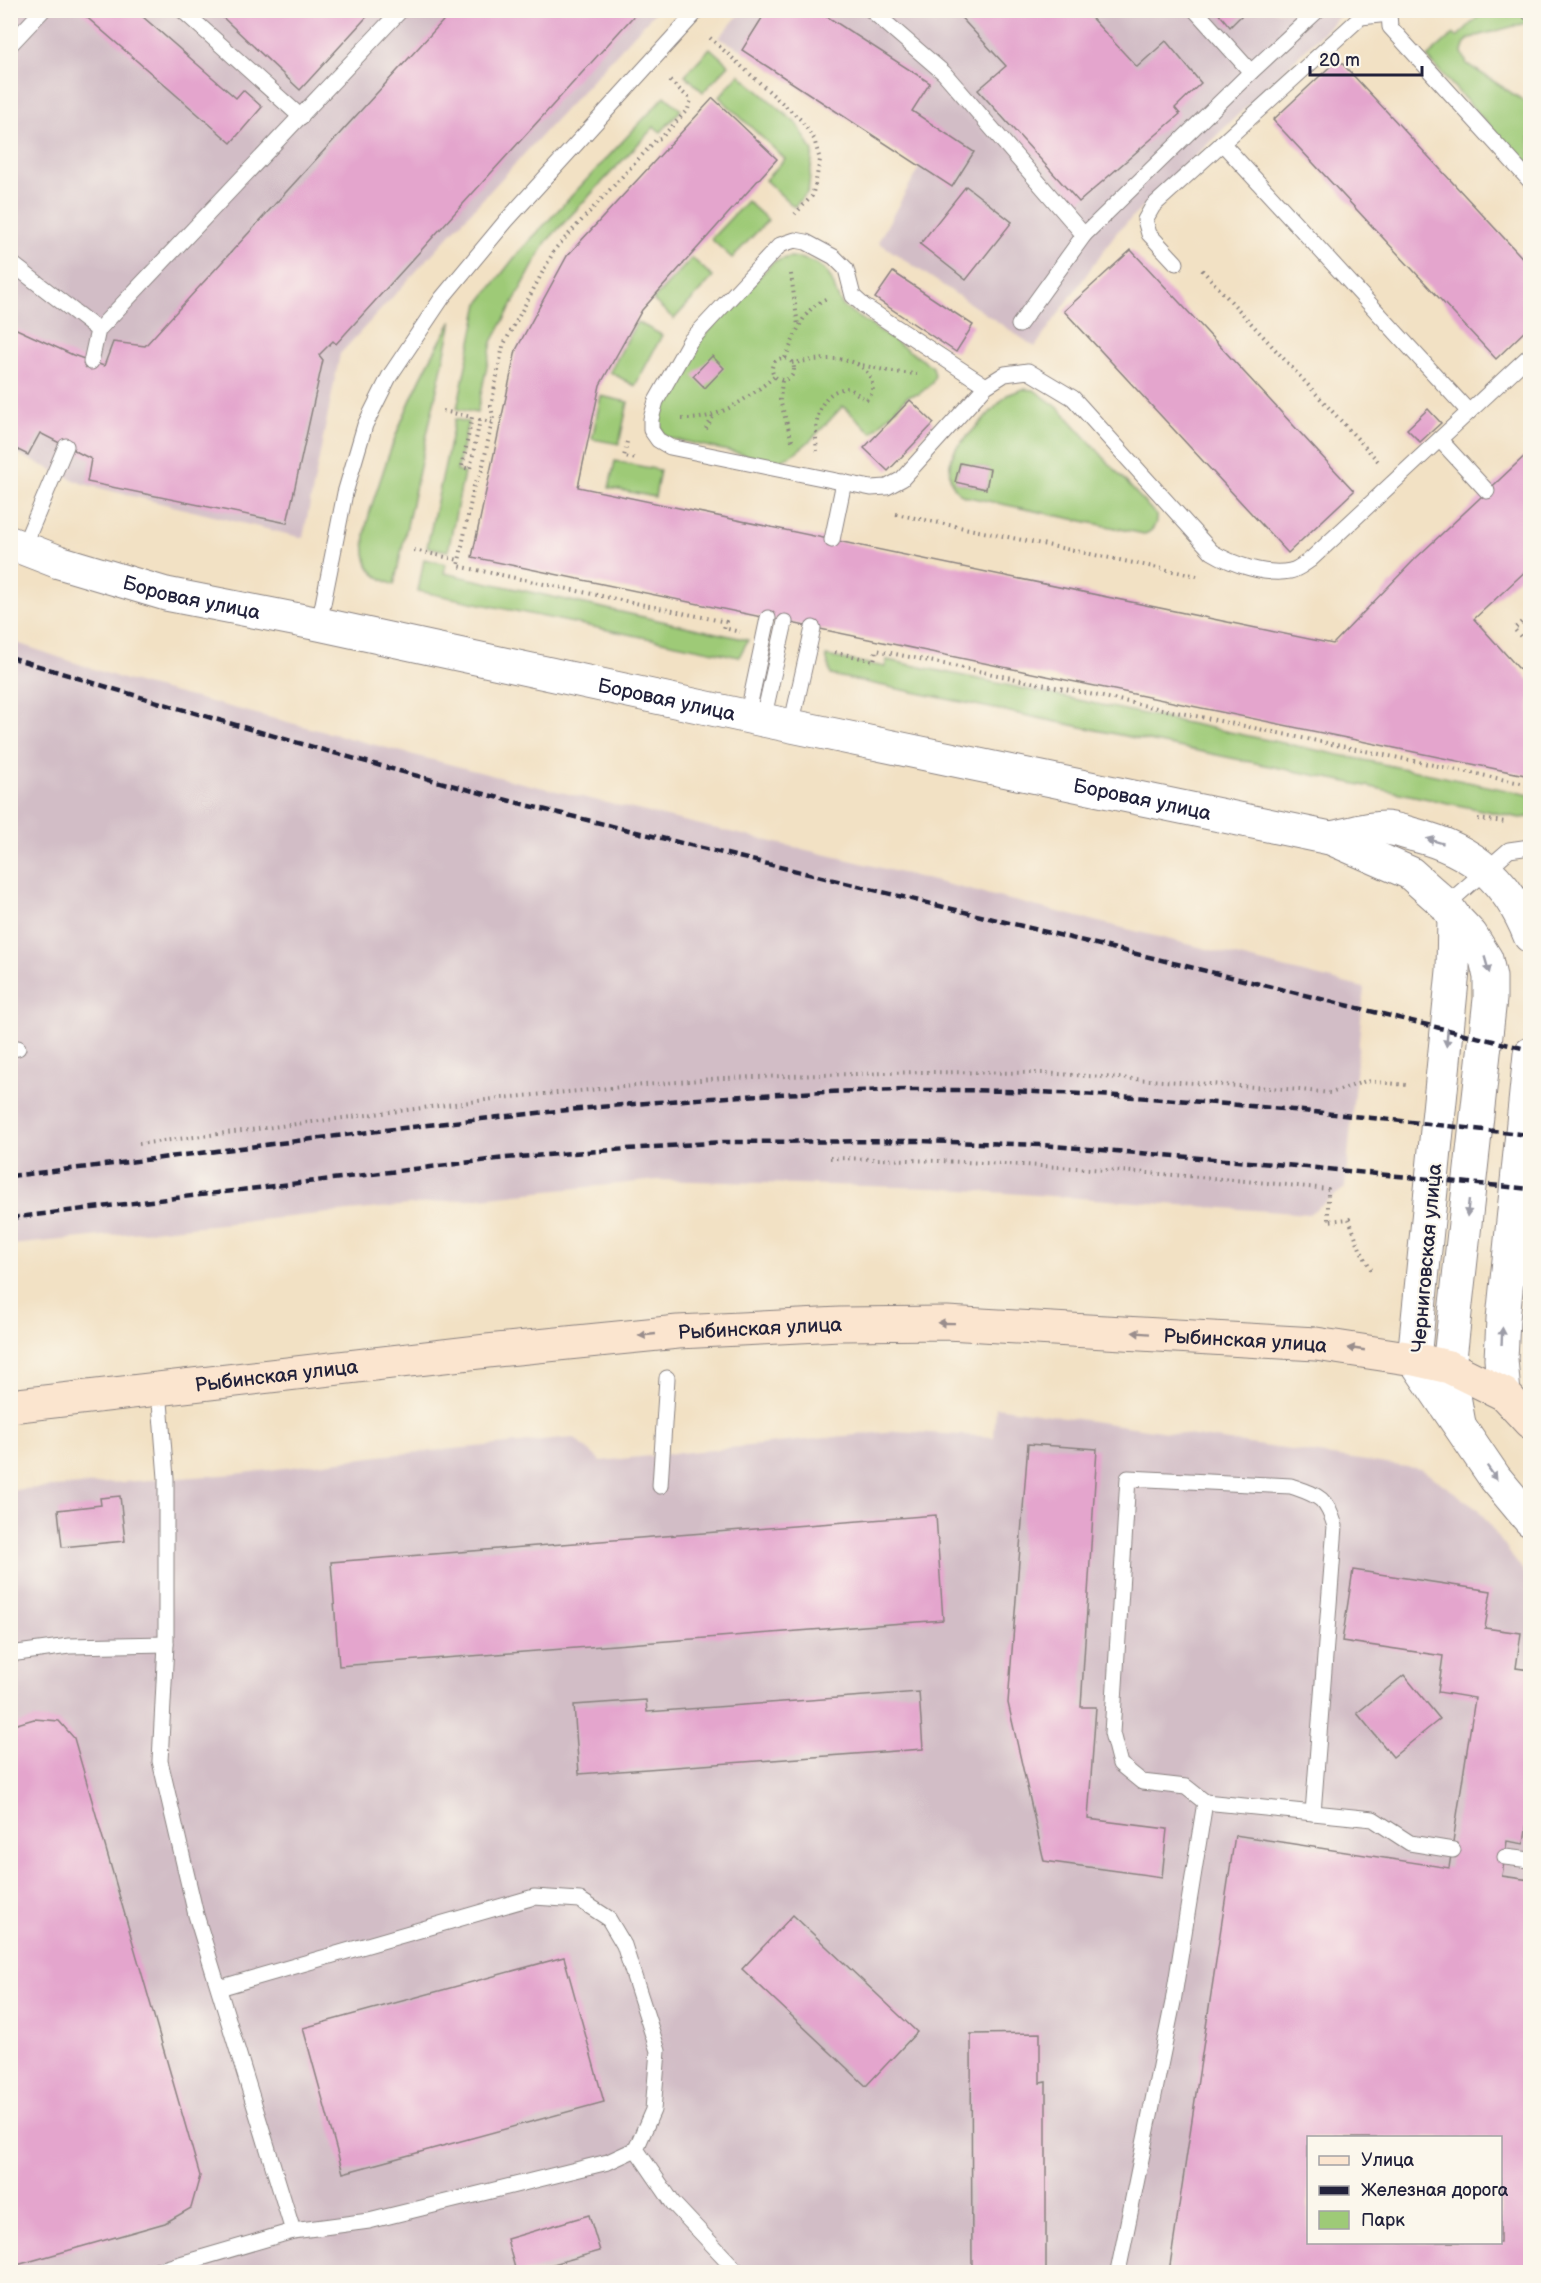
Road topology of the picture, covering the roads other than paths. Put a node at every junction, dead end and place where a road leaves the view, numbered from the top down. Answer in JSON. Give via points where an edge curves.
{"nodes":[{"id":1,"x":43,"y":10,"type":"edge"},
{"id":2,"x":182,"y":10,"type":"edge"},
{"id":3,"x":401,"y":10,"type":"edge"},
{"id":4,"x":698,"y":10,"type":"edge"},
{"id":5,"x":871,"y":10,"type":"edge"},
{"id":6,"x":1195,"y":10,"type":"edge"},
{"id":7,"x":1318,"y":10,"type":"edge"},
{"id":8,"x":1390,"y":12,"type":"edge"},
{"id":9,"x":10,"y":45,"type":"edge"},
{"id":10,"x":1251,"y":72,"type":"junction"},
{"id":11,"x":301,"y":117,"type":"junction"},
{"id":12,"x":1222,"y":143,"type":"junction"},
{"id":13,"x":1530,"y":181,"type":"edge"},
{"id":14,"x":1084,"y":235,"type":"junction"},
{"id":15,"x":10,"y":262,"type":"edge"},
{"id":16,"x":1176,"y":264,"type":"dead end"},
{"id":17,"x":1019,"y":325,"type":"dead end"},
{"id":18,"x":98,"y":330,"type":"junction"},
{"id":19,"x":1530,"y":355,"type":"edge"},
{"id":20,"x":91,"y":362,"type":"dead end"},
{"id":21,"x":986,"y":386,"type":"junction"},
{"id":22,"x":1469,"y":412,"type":"junction"},
{"id":23,"x":1440,"y":440,"type":"junction"},
{"id":24,"x":66,"y":446,"type":"dead end"},
{"id":25,"x":844,"y":482,"type":"junction"},
{"id":26,"x":1487,"y":491,"type":"dead end"},
{"id":27,"x":832,"y":540,"type":"dead end"},
{"id":28,"x":16,"y":545,"type":"edge"},
{"id":29,"x":768,"y":618,"type":"dead end"},
{"id":30,"x":785,"y":622,"type":"dead end"},
{"id":31,"x":319,"y":624,"type":"junction"},
{"id":32,"x":813,"y":628,"type":"dead end"},
{"id":33,"x":767,"y":721,"type":"junction"},
{"id":34,"x":1330,"y":838,"type":"junction"},
{"id":35,"x":1530,"y":847,"type":"edge"},
{"id":36,"x":1486,"y":869,"type":"junction"},
{"id":37,"x":1450,"y":911,"type":"junction"},
{"id":38,"x":1530,"y":936,"type":"edge"},
{"id":39,"x":1530,"y":1054,"type":"edge"},
{"id":40,"x":1474,"y":1153,"type":"joint"},
{"id":41,"x":1414,"y":1359,"type":"junction"},
{"id":42,"x":1449,"y":1367,"type":"junction"},
{"id":43,"x":667,"y":1378,"type":"dead end"},
{"id":44,"x":159,"y":1389,"type":"junction"},
{"id":45,"x":1504,"y":1395,"type":"junction"},
{"id":46,"x":10,"y":1406,"type":"edge"},
{"id":47,"x":1530,"y":1422,"type":"edge"},
{"id":48,"x":1459,"y":1424,"type":"junction"},
{"id":49,"x":660,"y":1486,"type":"dead end"},
{"id":50,"x":1530,"y":1520,"type":"edge"},
{"id":51,"x":166,"y":1644,"type":"junction"},
{"id":52,"x":10,"y":1654,"type":"edge"},
{"id":53,"x":1205,"y":1802,"type":"junction"},
{"id":54,"x":1314,"y":1813,"type":"junction"},
{"id":55,"x":1453,"y":1850,"type":"dead end"},
{"id":56,"x":1505,"y":1857,"type":"dead end"},
{"id":57,"x":1530,"y":1860,"type":"edge"},
{"id":58,"x":219,"y":1988,"type":"junction"},
{"id":59,"x":636,"y":2149,"type":"junction"},
{"id":60,"x":293,"y":2231,"type":"junction"},
{"id":61,"x":153,"y":2272,"type":"edge"},
{"id":62,"x":738,"y":2272,"type":"edge"},
{"id":63,"x":1118,"y":2272,"type":"edge"}],
"edges":[{"from":1,"to":9,"type":"lane"},
{"from":2,"to":11,"type":"lane"},
{"from":3,"to":11,"type":"lane"},
{"from":4,"to":31,"type":"lane","via":[[506,221],[442,298],[389,377],[365,424],[345,494]]},
{"from":5,"to":14,"type":"lane","via":[[944,73]]},
{"from":6,"to":10,"type":"lane"},
{"from":7,"to":10,"type":"lane"},
{"from":8,"to":12,"type":"lane","via":[[1361,17]]},
{"from":8,"to":13,"type":"lane","via":[[1390,27]]},
{"from":10,"to":14,"type":"lane"},
{"from":11,"to":18,"type":"lane"},
{"from":12,"to":16,"type":"lane","via":[[1153,206],[1145,220],[1149,234]]},
{"from":12,"to":22,"type":"lane"},
{"from":14,"to":17,"type":"lane"},
{"from":15,"to":18,"type":"lane"},
{"from":18,"to":20,"type":"lane"},
{"from":19,"to":22,"type":"lane"},
{"from":21,"to":23,"type":"lane","via":[[1005,374],[1028,371],[1073,398],[1212,552],[1232,564],[1275,572],[1292,571],[1311,560]]},
{"from":21,"to":25,"type":"lane","via":[[902,479],[887,487],[871,488]]},
{"from":21,"to":25,"type":"lane","via":[[864,306],[853,296],[846,269],[834,257],[806,242],[795,240],[780,245],[690,341],[656,401],[651,430],[670,447]]},
{"from":22,"to":23,"type":"lane"},
{"from":23,"to":26,"type":"lane"},
{"from":24,"to":28,"type":"lane"},
{"from":25,"to":27,"type":"lane"},
{"from":28,"to":31,"type":"street","name":"Боровая улица","via":[[166,594]]},
{"from":29,"to":33,"type":"lane"},
{"from":30,"to":33,"type":"lane"},
{"from":31,"to":33,"type":"street","name":"Боровая улица"},
{"from":32,"to":33,"type":"lane"},
{"from":33,"to":34,"type":"street","name":"Боровая улица"},
{"from":36,"to":34,"type":"street","name":"Боровая улица","one_way":true,"via":[[1440,841],[1385,828]]},
{"from":34,"to":37,"type":"street","name":"Боровая улица","via":[[1410,873]]},
{"from":35,"to":36,"type":"lane","via":[[1509,850]]},
{"from":36,"to":37,"type":"lane"},
{"from":36,"to":38,"type":"street","name":"Боровая улица","via":[[1520,911]]},
{"from":37,"to":40,"type":"street","name":"Боровая улица","one_way":true,"via":[[1471,934],[1486,959],[1490,977]]},
{"from":37,"to":41,"type":"street","name":"Черниговская улица","one_way":true,"via":[[1453,971]]},
{"from":45,"to":39,"type":"street","one_way":true,"via":[[1503,1319]]},
{"from":40,"to":42,"type":"street","name":"Черниговская улица","one_way":true},
{"from":41,"to":42,"type":"main road","name":"Рыбинская улица"},
{"from":41,"to":44,"type":"main road","name":"Рыбинская улица","one_way":true,"via":[[1316,1344],[1095,1330],[947,1323],[840,1324],[678,1332]]},
{"from":41,"to":48,"type":"street","name":"Черниговская улица"},
{"from":42,"to":45,"type":"main road","name":"Рыбинская улица"},
{"from":42,"to":48,"type":"street","name":"Черниговская улица"},
{"from":43,"to":49,"type":"lane"},
{"from":44,"to":46,"type":"main road","name":"Рыбинская улица"},
{"from":44,"to":51,"type":"lane","via":[[166,1478]]},
{"from":45,"to":47,"type":"main road"},
{"from":48,"to":50,"type":"street","name":"Черниговская улица","one_way":true,"via":[[1495,1479]]},
{"from":51,"to":52,"type":"lane","via":[[69,1646]]},
{"from":51,"to":58,"type":"lane","via":[[159,1761],[196,1915]]},
{"from":53,"to":54,"type":"lane"},
{"from":53,"to":54,"type":"lane","via":[[1186,1787],[1142,1782],[1120,1764],[1112,1733],[1128,1478],[1291,1486],[1313,1494],[1329,1506],[1335,1526]]},
{"from":53,"to":63,"type":"lane","via":[[1173,2002]]},
{"from":54,"to":55,"type":"lane","via":[[1373,1819],[1410,1843]]},
{"from":56,"to":57,"type":"lane"},
{"from":58,"to":59,"type":"lane","via":[[534,1897],[580,1900],[608,1918],[624,1945],[658,2051],[653,2110]]},
{"from":58,"to":60,"type":"lane"},
{"from":59,"to":60,"type":"lane","via":[[608,2162],[369,2222]]},
{"from":59,"to":62,"type":"lane","via":[[673,2203]]},
{"from":60,"to":61,"type":"lane"}]}
